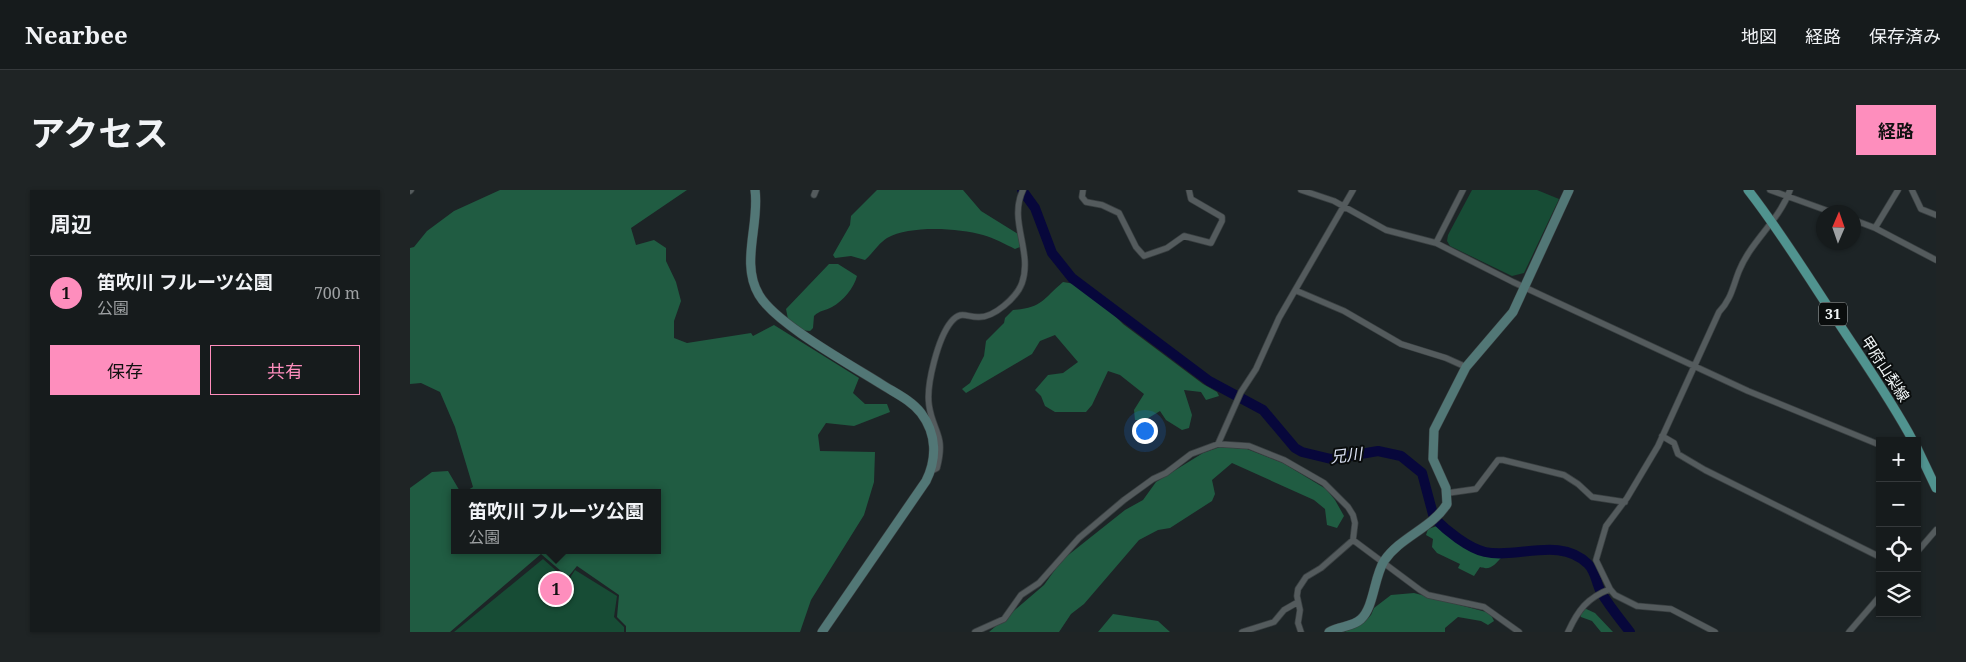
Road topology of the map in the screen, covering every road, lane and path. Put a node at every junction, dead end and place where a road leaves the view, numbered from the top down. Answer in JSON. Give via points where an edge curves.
{"nodes":[{"id":1,"x":755,"y":190,"type":"edge"},
{"id":2,"x":1083,"y":190,"type":"edge"},
{"id":3,"x":1189,"y":190,"type":"edge"},
{"id":4,"x":1301,"y":190,"type":"edge"},
{"id":5,"x":1353,"y":190,"type":"edge"},
{"id":6,"x":1456,"y":190,"type":"edge"},
{"id":7,"x":1569,"y":190,"type":"edge"},
{"id":8,"x":1748,"y":190,"type":"edge"},
{"id":9,"x":1770,"y":190,"type":"edge"},
{"id":10,"x":1790,"y":190,"type":"edge"},
{"id":11,"x":1898,"y":190,"type":"edge"},
{"id":12,"x":1912,"y":190,"type":"edge"},
{"id":13,"x":1022,"y":192,"type":"edge"},
{"id":14,"x":1462,"y":193,"type":"edge"},
{"id":15,"x":1788,"y":197,"type":"junction"},
{"id":16,"x":1344,"y":206,"type":"junction"},
{"id":17,"x":1816,"y":207,"type":"edge"},
{"id":18,"x":1936,"y":215,"type":"edge"},
{"id":19,"x":1772,"y":223,"type":"junction"},
{"id":20,"x":1861,"y":223,"type":"edge"},
{"id":21,"x":1875,"y":228,"type":"junction"},
{"id":22,"x":1436,"y":243,"type":"junction"},
{"id":23,"x":1936,"y":260,"type":"edge"},
{"id":24,"x":1525,"y":286,"type":"junction"},
{"id":25,"x":1297,"y":291,"type":"junction"},
{"id":26,"x":1695,"y":366,"type":"junction"},
{"id":27,"x":1466,"y":367,"type":"junction"},
{"id":28,"x":1662,"y":436,"type":"junction"},
{"id":29,"x":1911,"y":437,"type":"edge"},
{"id":30,"x":1876,"y":443,"type":"edge"},
{"id":31,"x":1218,"y":444,"type":"junction"},
{"id":32,"x":1921,"y":456,"type":"edge"},
{"id":33,"x":931,"y":470,"type":"junction"},
{"id":34,"x":1932,"y":470,"type":"edge"},
{"id":35,"x":1936,"y":488,"type":"edge"},
{"id":36,"x":1448,"y":493,"type":"junction"},
{"id":37,"x":1625,"y":502,"type":"junction"},
{"id":38,"x":1936,"y":530,"type":"edge"},
{"id":39,"x":1353,"y":540,"type":"junction"},
{"id":40,"x":1921,"y":547,"type":"edge"},
{"id":41,"x":1876,"y":555,"type":"edge"},
{"id":42,"x":1384,"y":562,"type":"junction"},
{"id":43,"x":1608,"y":590,"type":"junction"},
{"id":44,"x":1876,"y":601,"type":"edge"},
{"id":45,"x":1298,"y":602,"type":"junction"},
{"id":46,"x":822,"y":632,"type":"edge"},
{"id":47,"x":975,"y":632,"type":"edge"},
{"id":48,"x":1242,"y":632,"type":"edge"},
{"id":49,"x":1301,"y":632,"type":"edge"},
{"id":50,"x":1329,"y":632,"type":"edge"},
{"id":51,"x":1519,"y":632,"type":"edge"},
{"id":52,"x":1568,"y":632,"type":"edge"},
{"id":53,"x":1716,"y":632,"type":"edge"},
{"id":54,"x":1849,"y":632,"type":"edge"}],
"edges":[{"from":1,"to":33,"type":"street","via":[[752,280],[763,302],[788,324],[916,407],[932,434]]},
{"from":2,"to":3,"type":"street","via":[[1082,197],[1086,202],[1119,213],[1136,248],[1144,256],[1167,248],[1184,236],[1211,243],[1222,217],[1191,199]]},
{"from":4,"to":16,"type":"street"},
{"from":5,"to":16,"type":"street"},
{"from":6,"to":14,"type":"street"},
{"from":7,"to":24,"type":"street"},
{"from":8,"to":19,"type":"main road","name":"甲府山梨線","number":"31"},
{"from":9,"to":15,"type":"street"},
{"from":10,"to":15,"type":"street"},
{"from":11,"to":21,"type":"street"},
{"from":12,"to":18,"type":"street","via":[[1922,209]]},
{"from":13,"to":33,"type":"street","via":[[1018,223],[1026,253],[1020,289],[994,312],[979,317],[958,316],[938,344],[929,405],[941,452],[937,468]]},
{"from":14,"to":22,"type":"street"},
{"from":15,"to":17,"type":"street"},
{"from":15,"to":19,"type":"street"},
{"from":16,"to":22,"type":"street","via":[[1386,230]]},
{"from":16,"to":25,"type":"street"},
{"from":19,"to":26,"type":"street","via":[[1757,240],[1738,272],[1726,306],[1719,312]]},
{"from":19,"to":29,"type":"main road","name":"甲府山梨線","number":"31"},
{"from":20,"to":21,"type":"street"},
{"from":21,"to":23,"type":"street"},
{"from":22,"to":24,"type":"street"},
{"from":24,"to":26,"type":"street"},
{"from":24,"to":27,"type":"street","via":[[1513,312]]},
{"from":25,"to":27,"type":"street","via":[[1344,311],[1401,344]]},
{"from":25,"to":31,"type":"street","via":[[1241,392]]},
{"from":26,"to":28,"type":"street"},
{"from":26,"to":30,"type":"street"},
{"from":27,"to":36,"type":"street","via":[[1433,436],[1433,459]]},
{"from":28,"to":37,"type":"street"},
{"from":28,"to":41,"type":"street","via":[[1674,443],[1678,454],[1705,470]]},
{"from":31,"to":39,"type":"street","via":[[1250,446],[1284,460],[1324,484],[1348,506],[1355,523]]},
{"from":31,"to":47,"type":"street","via":[[1191,454],[1124,500],[1075,542],[1039,583],[1021,595],[1004,619]]},
{"from":32,"to":34,"type":"main road"},
{"from":33,"to":46,"type":"street"},
{"from":34,"to":35,"type":"main road"},
{"from":36,"to":37,"type":"street","via":[[1476,489],[1498,460],[1503,460],[1564,475],[1592,497]]},
{"from":36,"to":42,"type":"street","via":[[1448,504],[1442,511],[1399,545]]},
{"from":37,"to":43,"type":"street","via":[[1606,526],[1596,560]]},
{"from":38,"to":40,"type":"street"},
{"from":39,"to":42,"type":"street"},
{"from":39,"to":45,"type":"street","via":[[1301,583]]},
{"from":42,"to":50,"type":"street","via":[[1362,618]]},
{"from":42,"to":51,"type":"street","via":[[1428,595],[1484,607]]},
{"from":43,"to":52,"type":"street","via":[[1576,613]]},
{"from":43,"to":53,"type":"street","via":[[1637,606],[1671,609]]},
{"from":44,"to":54,"type":"street"},
{"from":45,"to":48,"type":"street","via":[[1284,610],[1274,622]]},
{"from":45,"to":49,"type":"street"}]}
